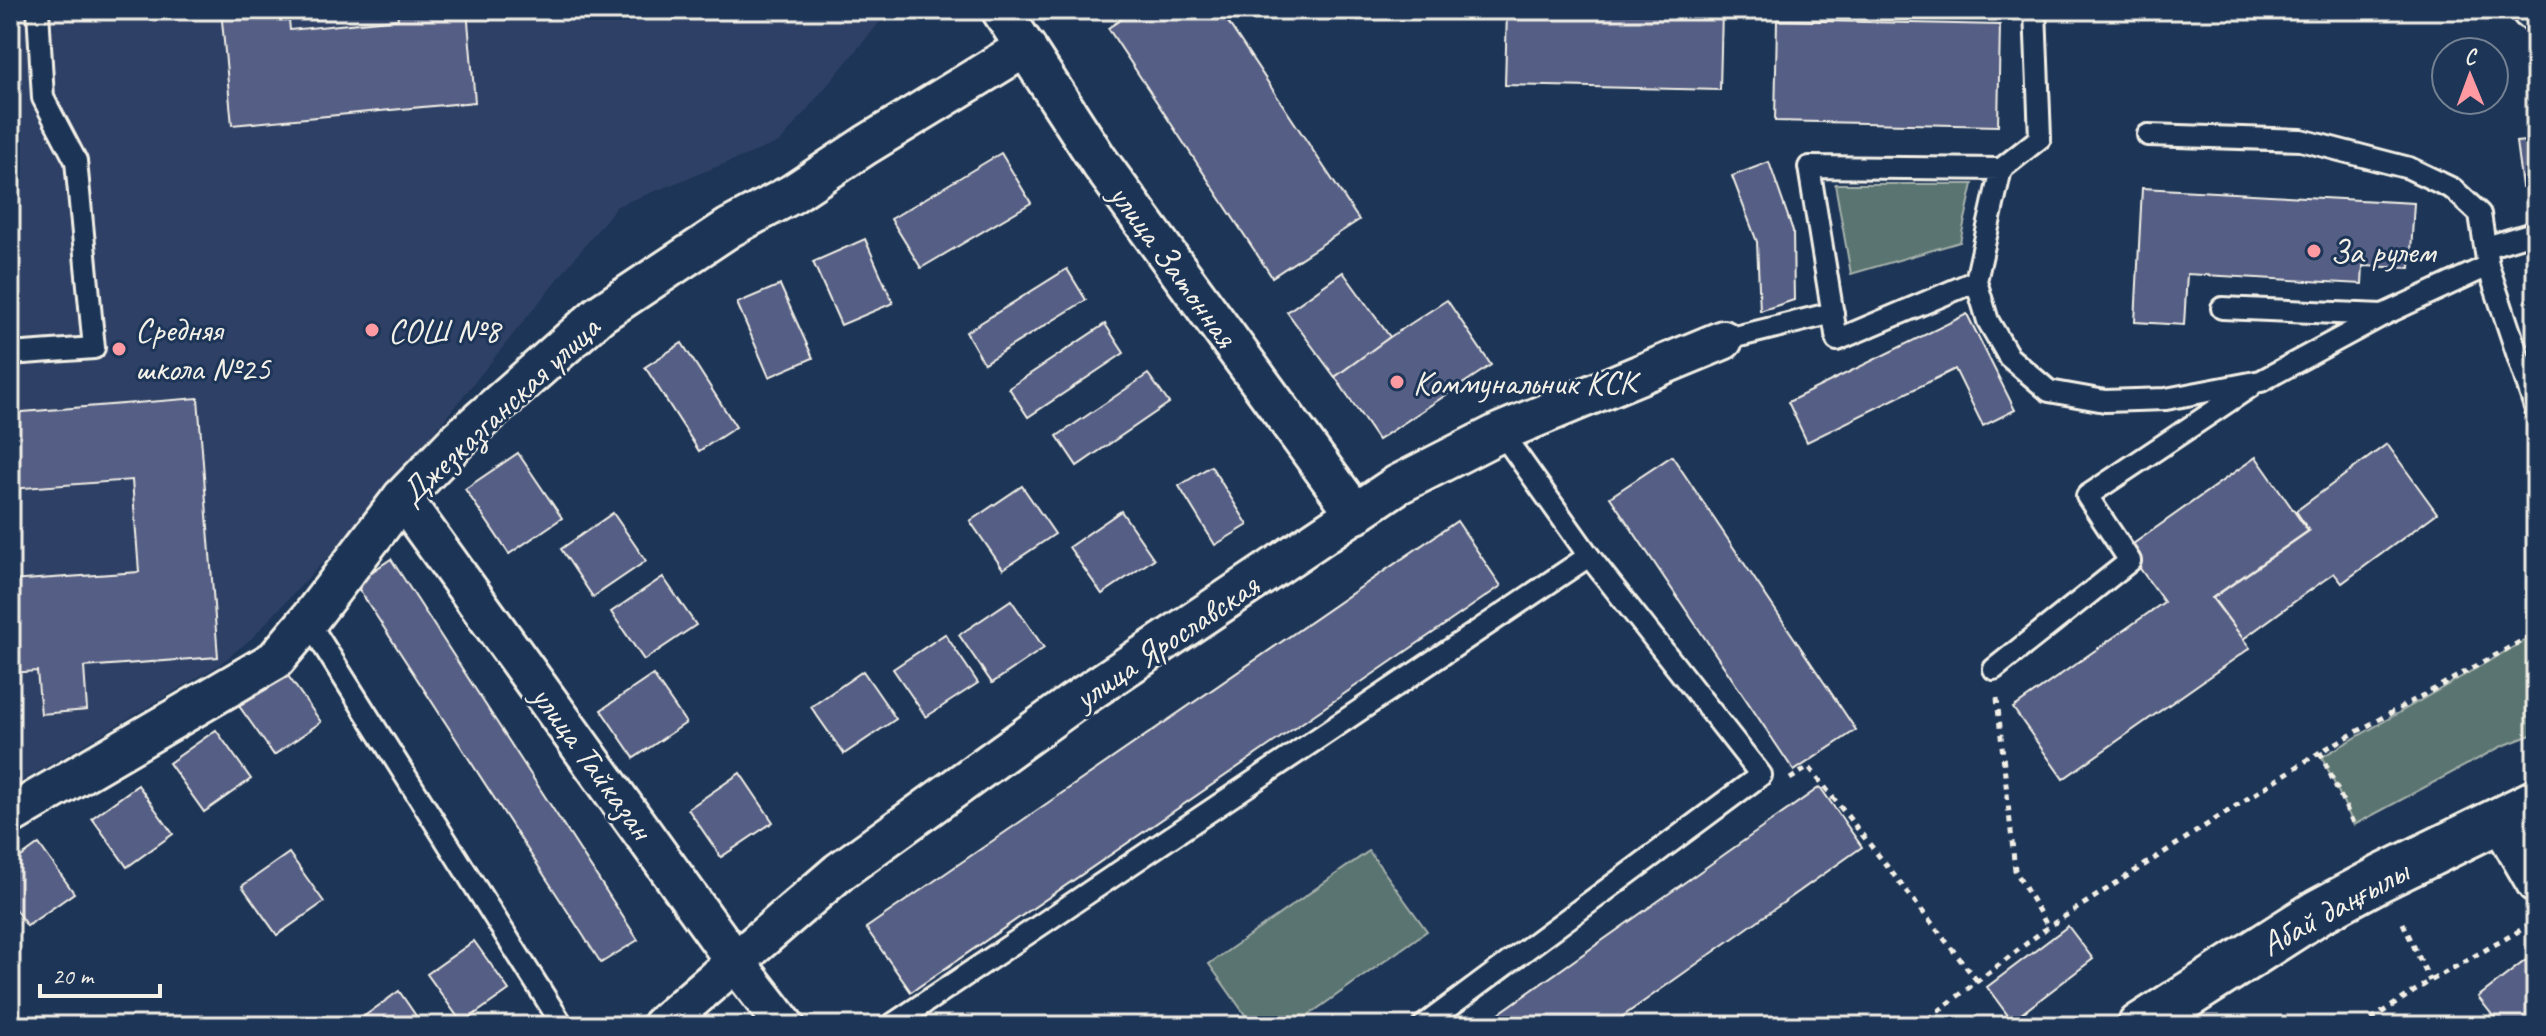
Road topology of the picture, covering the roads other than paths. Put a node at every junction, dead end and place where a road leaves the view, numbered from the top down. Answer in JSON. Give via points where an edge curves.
{"nodes":[{"id":1,"x":38,"y":10,"type":"edge"},
{"id":2,"x":1001,"y":10,"type":"edge"},
{"id":3,"x":2035,"y":10,"type":"edge"},
{"id":4,"x":1026,"y":47,"type":"junction"},
{"id":5,"x":2148,"y":135,"type":"dead end"},
{"id":6,"x":2001,"y":169,"type":"junction"},
{"id":7,"x":2536,"y":232,"type":"edge"},
{"id":8,"x":2487,"y":257,"type":"junction"},
{"id":9,"x":1976,"y":281,"type":"junction"},
{"id":10,"x":2222,"y":308,"type":"dead end"},
{"id":11,"x":1833,"y":313,"type":"junction"},
{"id":12,"x":2383,"y":315,"type":"junction"},
{"id":13,"x":1723,"y":340,"type":"joint"},
{"id":14,"x":10,"y":354,"type":"edge"},
{"id":15,"x":2261,"y":381,"type":"junction"},
{"id":16,"x":2536,"y":410,"type":"edge"},
{"id":17,"x":1501,"y":432,"type":"junction"},
{"id":18,"x":402,"y":498,"type":"junction"},
{"id":19,"x":1356,"y":514,"type":"junction"},
{"id":20,"x":1589,"y":556,"type":"junction"},
{"id":21,"x":308,"y":621,"type":"junction"},
{"id":22,"x":1994,"y":669,"type":"road end"},
{"id":23,"x":2518,"y":810,"type":"edge"},
{"id":24,"x":10,"y":815,"type":"edge"},
{"id":25,"x":2536,"y":883,"type":"edge"},
{"id":26,"x":734,"y":960,"type":"junction"},
{"id":27,"x":563,"y":1026,"type":"edge"},
{"id":28,"x":661,"y":1026,"type":"edge"},
{"id":29,"x":785,"y":1026,"type":"edge"},
{"id":30,"x":890,"y":1026,"type":"edge"},
{"id":31,"x":1423,"y":1026,"type":"edge"},
{"id":32,"x":2140,"y":1026,"type":"edge"}],
"edges":[{"from":1,"to":14,"type":"lane","via":[[43,98],[76,161],[94,348]]},
{"from":2,"to":4,"type":"street","name":"улица Затонная"},
{"from":3,"to":6,"type":"lane","via":[[2040,138]]},
{"from":4,"to":18,"type":"street","name":"Джезказганская улица","via":[[729,228],[600,314],[458,440]]},
{"from":4,"to":19,"type":"street","name":"улица Затонная","via":[[1098,160]]},
{"from":5,"to":8,"type":"lane","via":[[2301,140],[2409,168],[2453,189],[2480,214]]},
{"from":6,"to":9,"type":"lane"},
{"from":6,"to":11,"type":"lane","via":[[1809,167]]},
{"from":7,"to":8,"type":"lane"},
{"from":8,"to":12,"type":"lane"},
{"from":8,"to":16,"type":"lane"},
{"from":9,"to":11,"type":"lane","via":[[1837,340]]},
{"from":9,"to":15,"type":"lane","via":[[1988,321],[2009,357],[2049,391],[2105,401],[2166,399]]},
{"from":10,"to":12,"type":"lane"},
{"from":11,"to":13,"type":"lane"},
{"from":12,"to":15,"type":"lane"},
{"from":13,"to":17,"type":"street","name":"улица Ярославская"},
{"from":15,"to":22,"type":"lane","via":[[2087,496],[2130,561]]},
{"from":17,"to":19,"type":"street","name":"улица Ярославская","via":[[1397,485]]},
{"from":17,"to":20,"type":"lane"},
{"from":18,"to":21,"type":"street","name":"Джезказганская улица"},
{"from":18,"to":26,"type":"street","name":"улица Тайказан"},
{"from":19,"to":26,"type":"street","name":"улица Ярославская","via":[[1071,704],[839,872]]},
{"from":20,"to":30,"type":"lane"},
{"from":20,"to":31,"type":"lane","via":[[1761,775]]},
{"from":21,"to":24,"type":"street","name":"Джезказганская улица","via":[[275,660]]},
{"from":21,"to":27,"type":"lane"},
{"from":23,"to":25,"type":"street"},
{"from":23,"to":32,"type":"main road","name":"Абай даңғылы","via":[[2318,912]]},
{"from":26,"to":28,"type":"street","name":"улица Ярославская"},
{"from":26,"to":29,"type":"street","name":"улица Тайказан"}]}
